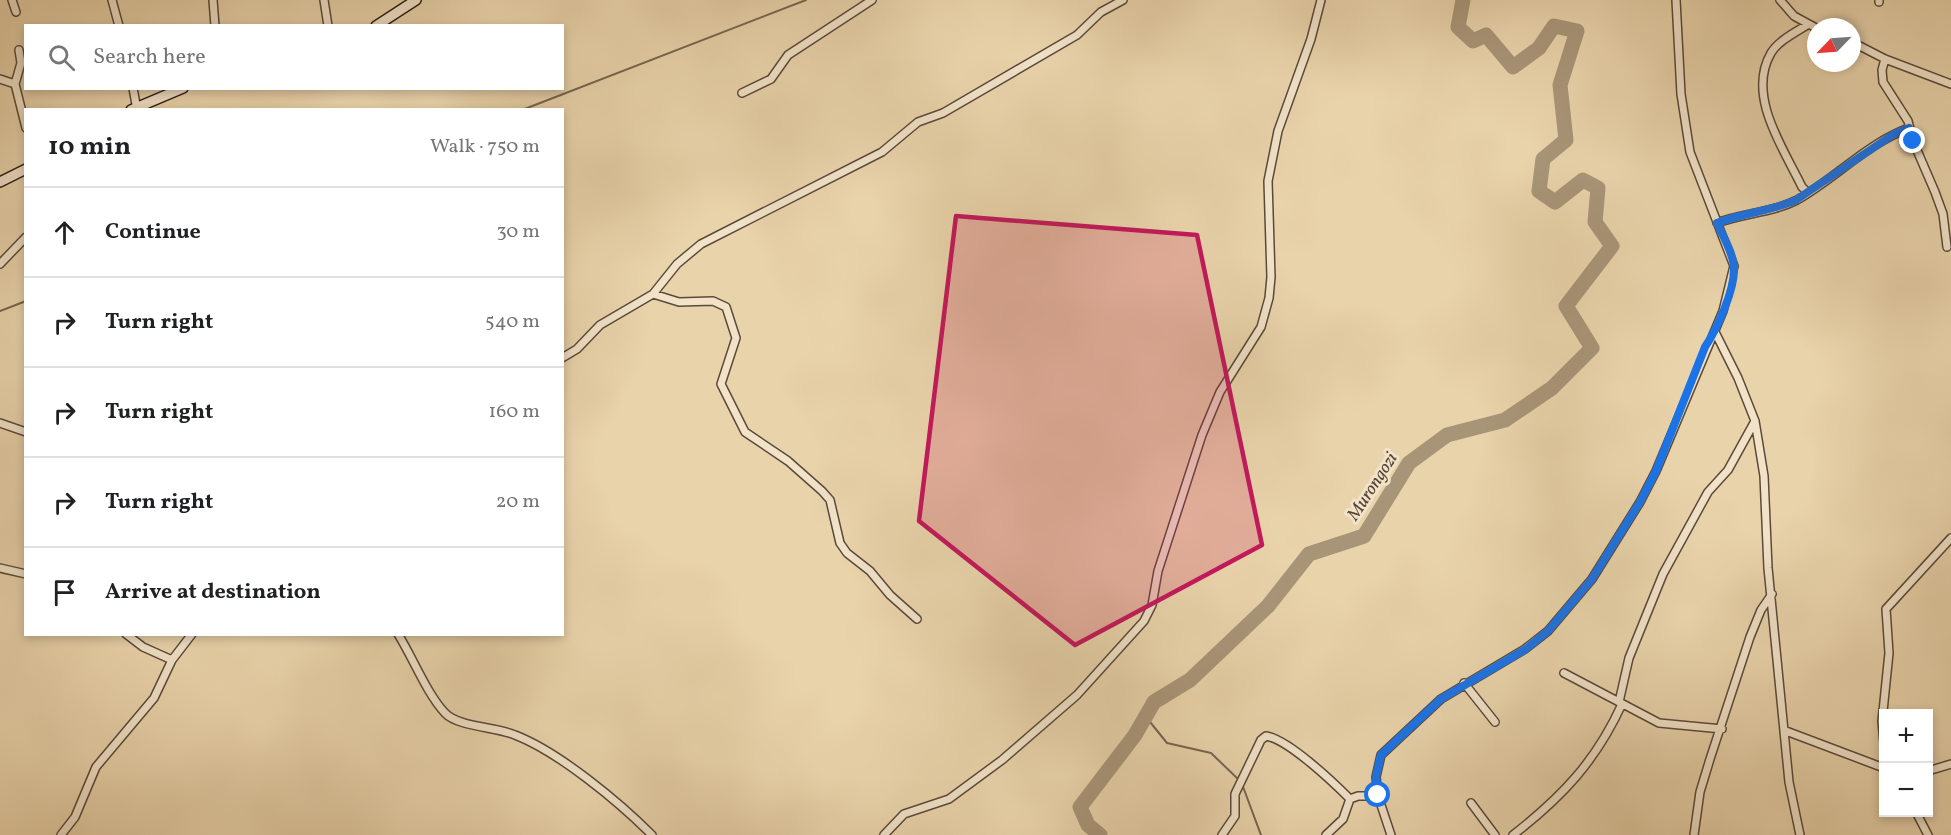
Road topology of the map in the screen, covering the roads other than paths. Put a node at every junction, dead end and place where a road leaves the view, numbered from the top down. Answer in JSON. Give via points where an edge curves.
{"nodes":[{"id":1,"x":12,"y":0,"type":"edge"},
{"id":2,"x":112,"y":0,"type":"edge"},
{"id":3,"x":213,"y":0,"type":"edge"},
{"id":4,"x":324,"y":0,"type":"edge"},
{"id":5,"x":416,"y":0,"type":"edge"},
{"id":6,"x":872,"y":0,"type":"edge"},
{"id":7,"x":1123,"y":0,"type":"edge"},
{"id":8,"x":1321,"y":0,"type":"edge"},
{"id":9,"x":1676,"y":0,"type":"edge"},
{"id":10,"x":1780,"y":0,"type":"edge"},
{"id":11,"x":16,"y":12,"type":"dead end"},
{"id":12,"x":119,"y":24,"type":"edge"},
{"id":13,"x":215,"y":24,"type":"edge"},
{"id":14,"x":328,"y":24,"type":"edge"},
{"id":15,"x":379,"y":24,"type":"edge"},
{"id":16,"x":1807,"y":24,"type":"joint"},
{"id":17,"x":1861,"y":47,"type":"edge"},
{"id":18,"x":19,"y":50,"type":"dead end"},
{"id":19,"x":1885,"y":59,"type":"junction"},
{"id":20,"x":0,"y":80,"type":"edge"},
{"id":21,"x":15,"y":84,"type":"junction"},
{"id":22,"x":1951,"y":84,"type":"edge"},
{"id":23,"x":133,"y":90,"type":"edge"},
{"id":24,"x":178,"y":90,"type":"edge"},
{"id":25,"x":742,"y":93,"type":"dead end"},
{"id":26,"x":135,"y":108,"type":"edge"},
{"id":27,"x":24,"y":120,"type":"edge"},
{"id":28,"x":1909,"y":128,"type":"junction"},
{"id":29,"x":24,"y":170,"type":"edge"},
{"id":30,"x":0,"y":182,"type":"edge"},
{"id":31,"x":1808,"y":193,"type":"junction"},
{"id":32,"x":1717,"y":223,"type":"junction"},
{"id":33,"x":24,"y":239,"type":"edge"},
{"id":34,"x":1947,"y":247,"type":"dead end"},
{"id":35,"x":0,"y":264,"type":"edge"},
{"id":36,"x":654,"y":294,"type":"junction"},
{"id":37,"x":1715,"y":332,"type":"junction"},
{"id":38,"x":564,"y":357,"type":"edge"},
{"id":39,"x":1755,"y":421,"type":"junction"},
{"id":40,"x":0,"y":423,"type":"edge"},
{"id":41,"x":24,"y":431,"type":"edge"},
{"id":42,"x":1951,"y":538,"type":"edge"},
{"id":43,"x":0,"y":568,"type":"edge"},
{"id":44,"x":24,"y":574,"type":"edge"},
{"id":45,"x":1772,"y":594,"type":"junction"},
{"id":46,"x":917,"y":620,"type":"dead end"},
{"id":47,"x":128,"y":636,"type":"edge"},
{"id":48,"x":190,"y":636,"type":"edge"},
{"id":49,"x":399,"y":636,"type":"edge"},
{"id":50,"x":171,"y":660,"type":"junction"},
{"id":51,"x":1564,"y":673,"type":"dead end"},
{"id":52,"x":1464,"y":683,"type":"junction"},
{"id":53,"x":1621,"y":703,"type":"junction"},
{"id":54,"x":1883,"y":709,"type":"edge"},
{"id":55,"x":1495,"y":722,"type":"dead end"},
{"id":56,"x":1722,"y":729,"type":"junction"},
{"id":57,"x":1786,"y":731,"type":"junction"},
{"id":58,"x":1951,"y":764,"type":"edge"},
{"id":59,"x":1879,"y":766,"type":"edge"},
{"id":60,"x":1933,"y":770,"type":"edge"},
{"id":61,"x":1378,"y":795,"type":"junction"},
{"id":62,"x":1350,"y":800,"type":"junction"},
{"id":63,"x":1472,"y":803,"type":"dead end"},
{"id":64,"x":1918,"y":817,"type":"edge"},
{"id":65,"x":61,"y":835,"type":"edge"},
{"id":66,"x":652,"y":835,"type":"edge"},
{"id":67,"x":884,"y":835,"type":"edge"},
{"id":68,"x":1222,"y":835,"type":"edge"},
{"id":69,"x":1326,"y":835,"type":"edge"},
{"id":70,"x":1391,"y":835,"type":"edge"},
{"id":71,"x":1495,"y":835,"type":"edge"},
{"id":72,"x":1514,"y":835,"type":"edge"},
{"id":73,"x":1694,"y":835,"type":"edge"},
{"id":74,"x":1800,"y":835,"type":"edge"},
{"id":75,"x":1928,"y":835,"type":"edge"}],
"edges":[{"from":1,"to":11,"type":"street"},
{"from":2,"to":12,"type":"street"},
{"from":3,"to":13,"type":"street"},
{"from":4,"to":14,"type":"street"},
{"from":5,"to":15,"type":"street"},
{"from":6,"to":25,"type":"street","via":[[788,55],[771,79]]},
{"from":7,"to":36,"type":"street","via":[[1101,12],[1077,35],[943,113],[918,122],[882,152],[701,244],[677,264]]},
{"from":8,"to":67,"type":"street","via":[[1278,131],[1268,180],[1271,277],[1261,327],[1220,392],[1202,435],[1158,571],[1152,606],[1144,621],[1077,695],[1002,760],[949,799],[904,814]]},
{"from":9,"to":32,"type":"street","via":[[1687,134],[1695,170]]},
{"from":10,"to":16,"type":"street"},
{"from":16,"to":31,"type":"street","via":[[1771,52],[1763,81],[1770,121]]},
{"from":17,"to":19,"type":"street"},
{"from":18,"to":21,"type":"street","via":[[21,63]]},
{"from":19,"to":22,"type":"street"},
{"from":19,"to":28,"type":"street","via":[[1883,82]]},
{"from":20,"to":21,"type":"street"},
{"from":21,"to":27,"type":"street"},
{"from":23,"to":26,"type":"street"},
{"from":24,"to":26,"type":"street"},
{"from":28,"to":31,"type":"street","via":[[1886,138]]},
{"from":28,"to":34,"type":"street","via":[[1943,214]]},
{"from":29,"to":30,"type":"street"},
{"from":31,"to":32,"type":"street","via":[[1780,207],[1739,214]]},
{"from":32,"to":37,"type":"street","via":[[1734,266]]},
{"from":33,"to":35,"type":"street"},
{"from":36,"to":38,"type":"street","via":[[600,325]]},
{"from":36,"to":46,"type":"street","via":[[679,302],[713,301],[726,307],[736,338],[721,384],[745,432],[822,490],[830,500],[840,543],[847,553]]},
{"from":37,"to":39,"type":"street"},
{"from":37,"to":52,"type":"street","via":[[1705,347],[1656,471],[1592,579],[1548,631],[1526,649]]},
{"from":39,"to":45,"type":"street","via":[[1764,476]]},
{"from":39,"to":53,"type":"street","via":[[1728,470],[1707,492],[1663,574],[1629,658]]},
{"from":40,"to":41,"type":"street"},
{"from":42,"to":54,"type":"street","via":[[1886,609],[1889,653]]},
{"from":43,"to":44,"type":"street"},
{"from":45,"to":56,"type":"street","via":[[1750,637]]},
{"from":45,"to":57,"type":"street"},
{"from":47,"to":50,"type":"street"},
{"from":48,"to":50,"type":"street"},
{"from":49,"to":66,"type":"street","via":[[450,718],[526,740],[592,783]]},
{"from":50,"to":65,"type":"street","via":[[154,698],[96,767],[75,817]]},
{"from":51,"to":53,"type":"street"},
{"from":52,"to":55,"type":"street"},
{"from":52,"to":61,"type":"street","via":[[1381,755],[1376,777]]},
{"from":53,"to":56,"type":"street","via":[[1665,725]]},
{"from":53,"to":72,"type":"street","via":[[1610,729],[1581,774]]},
{"from":56,"to":73,"type":"street","via":[[1700,792]]},
{"from":57,"to":59,"type":"street"},
{"from":57,"to":74,"type":"street","via":[[1789,782]]},
{"from":58,"to":60,"type":"street"},
{"from":61,"to":62,"type":"street"},
{"from":61,"to":70,"type":"street"},
{"from":62,"to":68,"type":"street","via":[[1329,778],[1282,742],[1266,736],[1235,794],[1234,816]]},
{"from":62,"to":69,"type":"street","via":[[1343,819]]},
{"from":63,"to":71,"type":"street"},
{"from":64,"to":75,"type":"street"}]}
